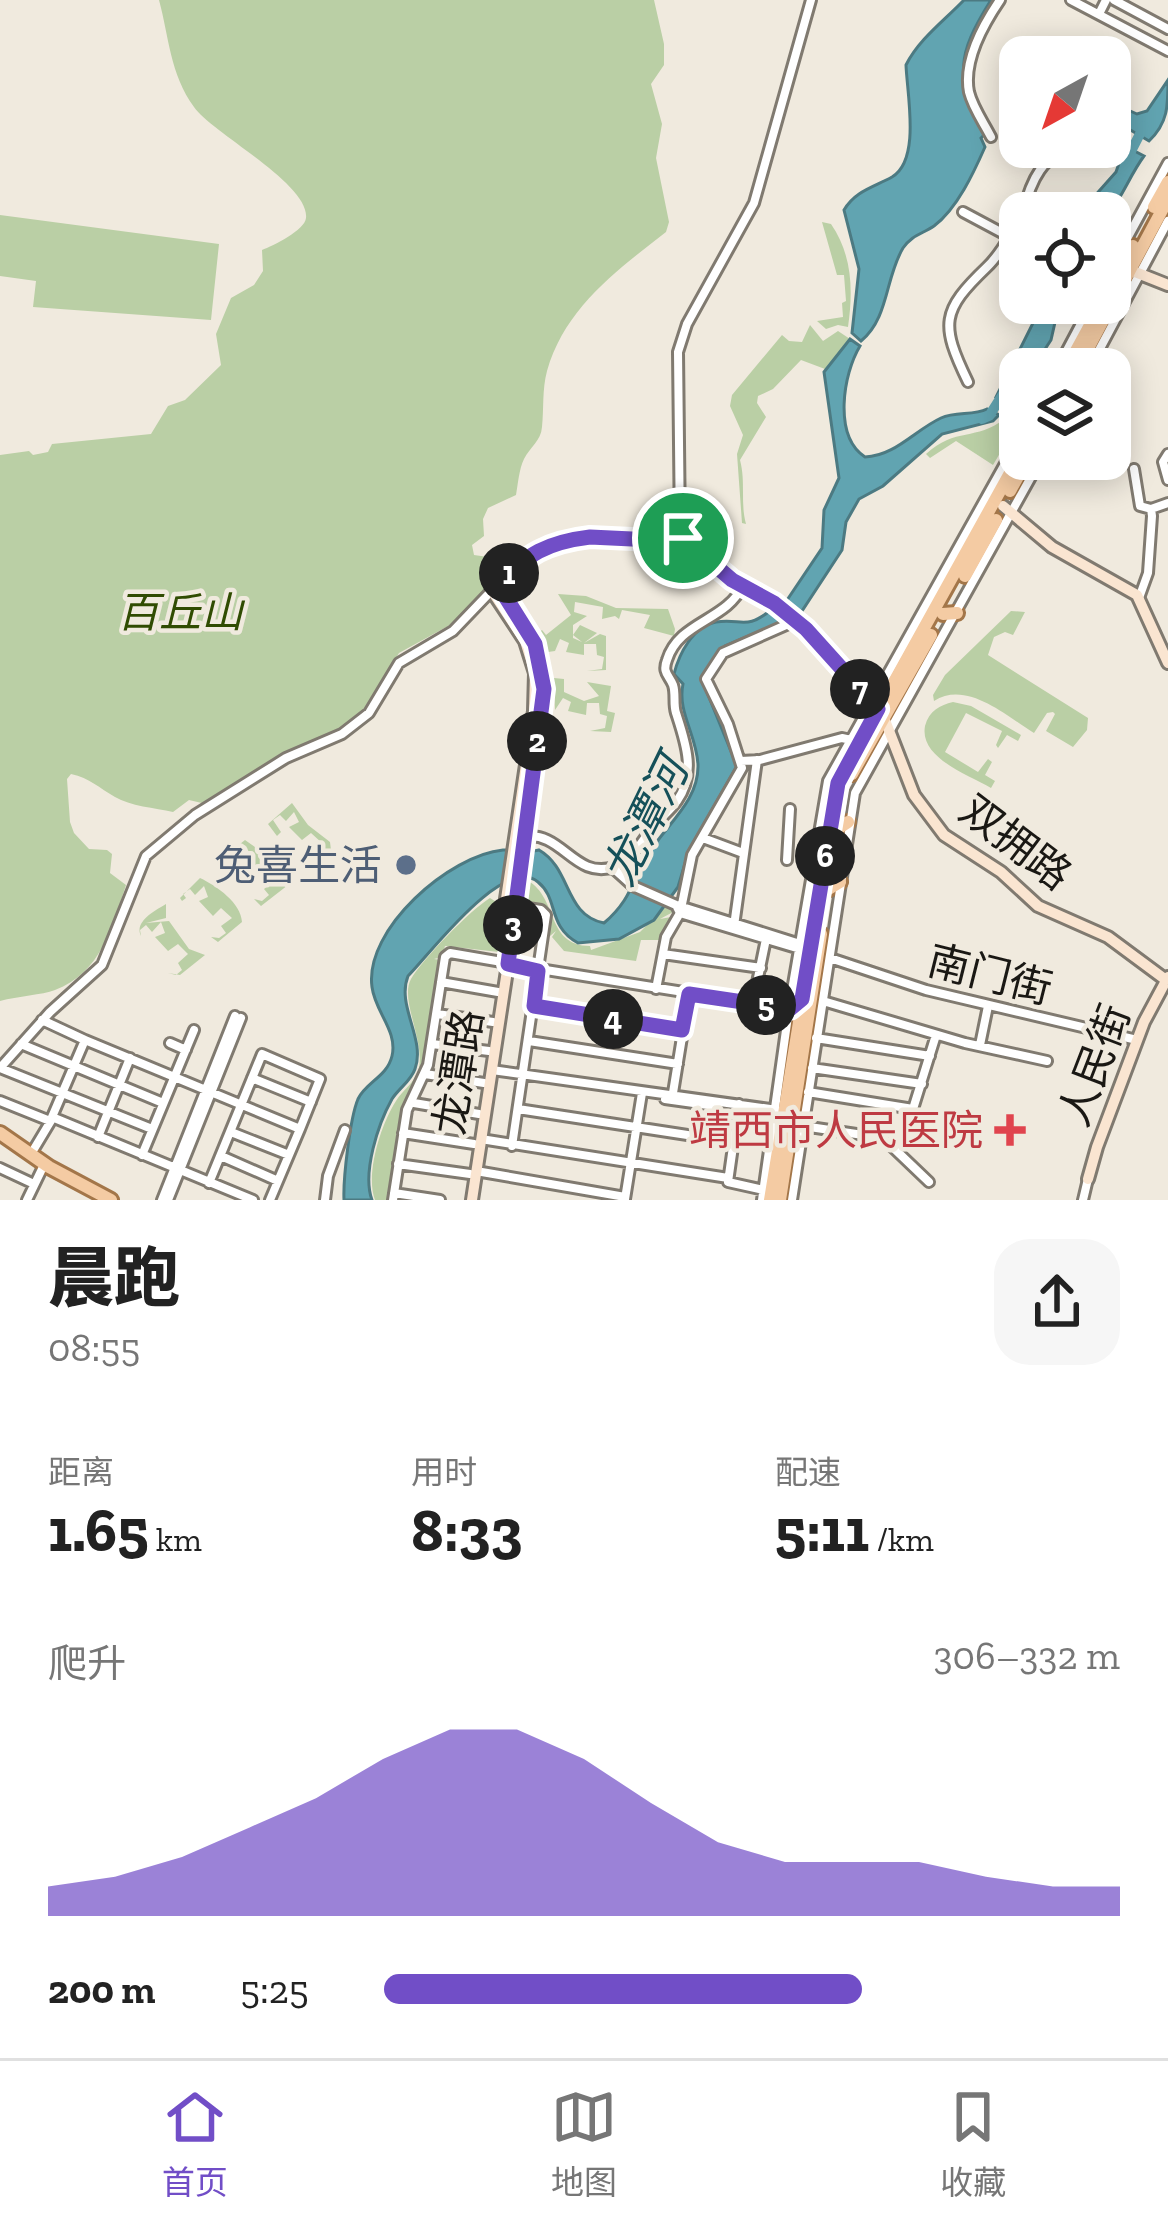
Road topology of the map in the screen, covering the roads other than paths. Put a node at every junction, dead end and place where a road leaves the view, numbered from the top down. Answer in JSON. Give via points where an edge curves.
{"nodes":[{"id":1,"x":811,"y":0,"type":"edge"},
{"id":2,"x":1000,"y":0,"type":"edge"},
{"id":3,"x":1071,"y":0,"type":"edge"},
{"id":4,"x":1110,"y":0,"type":"edge"},
{"id":5,"x":1099,"y":14,"type":"junction"},
{"id":6,"x":1168,"y":29,"type":"edge"},
{"id":7,"x":1168,"y":51,"type":"edge"},
{"id":8,"x":991,"y":137,"type":"dead end"},
{"id":9,"x":1168,"y":163,"type":"edge"},
{"id":10,"x":1168,"y":182,"type":"edge"},
{"id":11,"x":1168,"y":199,"type":"edge"},
{"id":12,"x":963,"y":212,"type":"dead end"},
{"id":13,"x":1168,"y":221,"type":"edge"},
{"id":14,"x":999,"y":231,"type":"edge"},
{"id":15,"x":999,"y":250,"type":"edge"},
{"id":16,"x":1131,"y":264,"type":"edge"},
{"id":17,"x":1131,"y":265,"type":"edge"},
{"id":18,"x":1131,"y":265,"type":"edge"},
{"id":19,"x":1131,"y":267,"type":"edge"},
{"id":20,"x":1131,"y":270,"type":"edge"},
{"id":21,"x":1168,"y":282,"type":"edge"},
{"id":22,"x":1105,"y":324,"type":"edge"},
{"id":23,"x":1099,"y":339,"type":"junction"},
{"id":24,"x":1092,"y":348,"type":"edge"},
{"id":25,"x":1096,"y":348,"type":"edge"},
{"id":26,"x":968,"y":382,"type":"dead end"},
{"id":27,"x":1168,"y":454,"type":"edge"},
{"id":28,"x":1134,"y":469,"type":"dead end"},
{"id":29,"x":1007,"y":480,"type":"edge"},
{"id":30,"x":1012,"y":480,"type":"edge"},
{"id":31,"x":1022,"y":480,"type":"edge"},
{"id":32,"x":1168,"y":480,"type":"edge"},
{"id":33,"x":1168,"y":503,"type":"edge"},
{"id":34,"x":999,"y":506,"type":"junction"},
{"id":35,"x":1150,"y":509,"type":"junction"},
{"id":36,"x":683,"y":538,"type":"junction"},
{"id":37,"x":992,"y":550,"type":"junction"},
{"id":38,"x":975,"y":558,"type":"junction"},
{"id":39,"x":742,"y":584,"type":"junction"},
{"id":40,"x":495,"y":588,"type":"junction"},
{"id":41,"x":1139,"y":598,"type":"junction"},
{"id":42,"x":950,"y":614,"type":"junction"},
{"id":43,"x":794,"y":620,"type":"junction"},
{"id":44,"x":1168,"y":663,"type":"edge"},
{"id":45,"x":882,"y":715,"type":"junction"},
{"id":46,"x":851,"y":740,"type":"junction"},
{"id":47,"x":757,"y":760,"type":"junction"},
{"id":48,"x":741,"y":761,"type":"junction"},
{"id":49,"x":790,"y":808,"type":"dead end"},
{"id":50,"x":703,"y":838,"type":"junction"},
{"id":51,"x":519,"y":841,"type":"junction"},
{"id":52,"x":743,"y":853,"type":"junction"},
{"id":53,"x":819,"y":854,"type":"junction"},
{"id":54,"x":787,"y":860,"type":"dead end"},
{"id":55,"x":613,"y":868,"type":"junction"},
{"id":56,"x":513,"y":882,"type":"junction"},
{"id":57,"x":823,"y":892,"type":"junction"},
{"id":58,"x":515,"y":906,"type":"junction"},
{"id":59,"x":676,"y":906,"type":"junction"},
{"id":60,"x":734,"y":926,"type":"junction"},
{"id":61,"x":832,"y":936,"type":"junction"},
{"id":62,"x":766,"y":939,"type":"junction"},
{"id":63,"x":819,"y":945,"type":"junction"},
{"id":64,"x":800,"y":947,"type":"junction"},
{"id":65,"x":663,"y":954,"type":"junction"},
{"id":66,"x":830,"y":958,"type":"junction"},
{"id":67,"x":505,"y":963,"type":"junction"},
{"id":68,"x":761,"y":968,"type":"junction"},
{"id":69,"x":538,"y":971,"type":"junction"},
{"id":70,"x":1167,"y":980,"type":"edge"},
{"id":71,"x":442,"y":982,"type":"junction"},
{"id":72,"x":656,"y":989,"type":"junction"},
{"id":73,"x":498,"y":992,"type":"junction"},
{"id":74,"x":689,"y":994,"type":"junction"},
{"id":75,"x":802,"y":999,"type":"junction"},
{"id":76,"x":823,"y":1001,"type":"junction"},
{"id":77,"x":752,"y":1003,"type":"junction"},
{"id":78,"x":534,"y":1006,"type":"junction"},
{"id":79,"x":988,"y":1006,"type":"junction"},
{"id":80,"x":790,"y":1009,"type":"junction"},
{"id":81,"x":437,"y":1014,"type":"junction"},
{"id":82,"x":238,"y":1017,"type":"dead end"},
{"id":83,"x":42,"y":1020,"type":"junction"},
{"id":84,"x":493,"y":1022,"type":"junction"},
{"id":85,"x":194,"y":1030,"type":"dead end"},
{"id":86,"x":682,"y":1030,"type":"junction"},
{"id":87,"x":936,"y":1035,"type":"junction"},
{"id":88,"x":816,"y":1038,"type":"junction"},
{"id":89,"x":85,"y":1040,"type":"junction"},
{"id":90,"x":1137,"y":1040,"type":"junction"},
{"id":91,"x":529,"y":1042,"type":"junction"},
{"id":92,"x":170,"y":1043,"type":"dead end"},
{"id":93,"x":21,"y":1044,"type":"junction"},
{"id":94,"x":432,"y":1044,"type":"junction"},
{"id":95,"x":980,"y":1045,"type":"junction"},
{"id":96,"x":186,"y":1050,"type":"junction"},
{"id":97,"x":489,"y":1051,"type":"junction"},
{"id":98,"x":930,"y":1056,"type":"junction"},
{"id":99,"x":788,"y":1057,"type":"junction"},
{"id":100,"x":130,"y":1058,"type":"junction"},
{"id":101,"x":1047,"y":1060,"type":"dead end"},
{"id":102,"x":678,"y":1064,"type":"junction"},
{"id":103,"x":73,"y":1067,"type":"junction"},
{"id":104,"x":0,"y":1068,"type":"edge"},
{"id":105,"x":812,"y":1068,"type":"junction"},
{"id":106,"x":424,"y":1074,"type":"junction"},
{"id":107,"x":489,"y":1076,"type":"junction"},
{"id":108,"x":175,"y":1077,"type":"junction"},
{"id":109,"x":522,"y":1077,"type":"junction"},
{"id":110,"x":252,"y":1078,"type":"junction"},
{"id":111,"x":922,"y":1084,"type":"junction"},
{"id":112,"x":119,"y":1086,"type":"junction"},
{"id":113,"x":208,"y":1091,"type":"junction"},
{"id":114,"x":62,"y":1093,"type":"junction"},
{"id":115,"x":804,"y":1093,"type":"junction"},
{"id":116,"x":642,"y":1095,"type":"junction"},
{"id":117,"x":672,"y":1098,"type":"junction"},
{"id":118,"x":0,"y":1101,"type":"edge"},
{"id":119,"x":311,"y":1102,"type":"junction"},
{"id":120,"x":412,"y":1102,"type":"junction"},
{"id":121,"x":163,"y":1103,"type":"junction"},
{"id":122,"x":242,"y":1105,"type":"junction"},
{"id":123,"x":739,"y":1107,"type":"junction"},
{"id":124,"x":518,"y":1109,"type":"junction"},
{"id":125,"x":108,"y":1111,"type":"junction"},
{"id":126,"x":779,"y":1113,"type":"junction"},
{"id":127,"x":479,"y":1114,"type":"junction"},
{"id":128,"x":51,"y":1119,"type":"junction"},
{"id":129,"x":803,"y":1126,"type":"junction"},
{"id":130,"x":637,"y":1128,"type":"junction"},
{"id":131,"x":300,"y":1129,"type":"junction"},
{"id":132,"x":152,"y":1130,"type":"junction"},
{"id":133,"x":345,"y":1130,"type":"dead end"},
{"id":134,"x":231,"y":1132,"type":"junction"},
{"id":135,"x":404,"y":1133,"type":"junction"},
{"id":136,"x":0,"y":1136,"type":"edge"},
{"id":137,"x":98,"y":1137,"type":"junction"},
{"id":138,"x":477,"y":1142,"type":"junction"},
{"id":139,"x":733,"y":1142,"type":"junction"},
{"id":140,"x":512,"y":1146,"type":"junction"},
{"id":141,"x":31,"y":1154,"type":"junction"},
{"id":142,"x":142,"y":1154,"type":"junction"},
{"id":143,"x":289,"y":1155,"type":"junction"},
{"id":144,"x":221,"y":1156,"type":"junction"},
{"id":145,"x":398,"y":1164,"type":"junction"},
{"id":146,"x":631,"y":1165,"type":"junction"},
{"id":147,"x":0,"y":1168,"type":"edge"},
{"id":148,"x":42,"y":1169,"type":"junction"},
{"id":149,"x":176,"y":1170,"type":"junction"},
{"id":150,"x":796,"y":1170,"type":"junction"},
{"id":151,"x":473,"y":1173,"type":"junction"},
{"id":152,"x":728,"y":1178,"type":"junction"},
{"id":153,"x":1088,"y":1179,"type":"junction"},
{"id":154,"x":278,"y":1180,"type":"junction"},
{"id":155,"x":929,"y":1182,"type":"dead end"},
{"id":156,"x":209,"y":1183,"type":"junction"},
{"id":157,"x":34,"y":1184,"type":"junction"},
{"id":158,"x":772,"y":1194,"type":"edge"},
{"id":159,"x":394,"y":1197,"type":"edge"},
{"id":160,"x":625,"y":1199,"type":"edge"},
{"id":161,"x":27,"y":1200,"type":"edge"},
{"id":162,"x":98,"y":1200,"type":"edge"},
{"id":163,"x":111,"y":1200,"type":"edge"},
{"id":164,"x":165,"y":1200,"type":"edge"},
{"id":165,"x":254,"y":1200,"type":"edge"},
{"id":166,"x":271,"y":1200,"type":"edge"},
{"id":167,"x":325,"y":1200,"type":"edge"},
{"id":168,"x":440,"y":1200,"type":"edge"},
{"id":169,"x":469,"y":1200,"type":"edge"},
{"id":170,"x":792,"y":1200,"type":"edge"},
{"id":171,"x":1083,"y":1200,"type":"edge"}],
"edges":[{"from":1,"to":36,"type":"street","via":[[754,202],[678,352]]},
{"from":2,"to":8,"type":"street","via":[[970,65],[970,94]]},
{"from":3,"to":5,"type":"street"},
{"from":4,"to":5,"type":"street"},
{"from":4,"to":6,"type":"street"},
{"from":5,"to":7,"type":"street"},
{"from":9,"to":16,"type":"street"},
{"from":10,"to":17,"type":"main road"},
{"from":11,"to":18,"type":"main road"},
{"from":12,"to":14,"type":"street"},
{"from":13,"to":19,"type":"street"},
{"from":15,"to":26,"type":"street","via":[[952,310],[947,334]]},
{"from":20,"to":21,"type":"main road"},
{"from":22,"to":23,"type":"main road"},
{"from":23,"to":24,"type":"main road"},
{"from":23,"to":25,"type":"street"},
{"from":27,"to":32,"type":"street"},
{"from":28,"to":35,"type":"street","via":[[1140,506]]},
{"from":29,"to":34,"type":"street"},
{"from":30,"to":34,"type":"main road"},
{"from":31,"to":34,"type":"street"},
{"from":33,"to":35,"type":"street"},
{"from":34,"to":37,"type":"street"},
{"from":34,"to":38,"type":"main road"},
{"from":34,"to":41,"type":"main road"},
{"from":34,"to":45,"type":"main road","via":[[902,659]]},
{"from":35,"to":41,"type":"street"},
{"from":36,"to":39,"type":"street"},
{"from":36,"to":40,"type":"street","via":[[552,543]]},
{"from":37,"to":38,"type":"main road"},
{"from":37,"to":42,"type":"street"},
{"from":38,"to":42,"type":"main road"},
{"from":39,"to":43,"type":"street"},
{"from":39,"to":55,"type":"street","via":[[730,605],[686,632],[667,659],[687,743],[684,786]]},
{"from":40,"to":51,"type":"main road","via":[[532,637],[543,674]]},
{"from":40,"to":83,"type":"street","via":[[445,638],[399,663],[370,713],[195,815],[146,856],[102,965]]},
{"from":41,"to":44,"type":"main road"},
{"from":42,"to":45,"type":"main road"},
{"from":43,"to":45,"type":"street"},
{"from":43,"to":48,"type":"street","via":[[723,653],[706,679]]},
{"from":45,"to":46,"type":"street"},
{"from":45,"to":53,"type":"main road","via":[[838,783]]},
{"from":45,"to":57,"type":"main road","via":[[844,788]]},
{"from":45,"to":70,"type":"main road","name":"双拥路","via":[[914,795],[944,835],[1038,907],[1108,938]]},
{"from":46,"to":47,"type":"street"},
{"from":46,"to":53,"type":"street","via":[[828,781]]},
{"from":47,"to":48,"type":"street"},
{"from":47,"to":52,"type":"street"},
{"from":48,"to":50,"type":"street"},
{"from":49,"to":54,"type":"street"},
{"from":50,"to":52,"type":"street"},
{"from":50,"to":59,"type":"street"},
{"from":51,"to":55,"type":"street","via":[[547,838],[579,865]]},
{"from":51,"to":56,"type":"main road"},
{"from":52,"to":60,"type":"street"},
{"from":53,"to":57,"type":"main road"},
{"from":55,"to":59,"type":"street"},
{"from":56,"to":58,"type":"main road","name":"龙潭路"},
{"from":56,"to":67,"type":"main road","name":"龙潭路"},
{"from":57,"to":61,"type":"street"},
{"from":57,"to":63,"type":"main road"},
{"from":57,"to":64,"type":"street"},
{"from":57,"to":75,"type":"main road"},
{"from":58,"to":67,"type":"main road","name":"龙潭路"},
{"from":58,"to":69,"type":"street","via":[[545,913]]},
{"from":59,"to":60,"type":"street"},
{"from":59,"to":62,"type":"street"},
{"from":59,"to":65,"type":"street"},
{"from":60,"to":64,"type":"street"},
{"from":61,"to":63,"type":"main road"},
{"from":61,"to":66,"type":"street"},
{"from":62,"to":64,"type":"street"},
{"from":62,"to":68,"type":"street"},
{"from":63,"to":115,"type":"main road"},
{"from":64,"to":80,"type":"street"},
{"from":65,"to":68,"type":"street"},
{"from":65,"to":72,"type":"street"},
{"from":66,"to":76,"type":"street"},
{"from":66,"to":79,"type":"street","name":"南门街"},
{"from":67,"to":69,"type":"street"},
{"from":67,"to":71,"type":"street","via":[[448,953]]},
{"from":67,"to":73,"type":"main road","name":"龙潭路"},
{"from":67,"to":107,"type":"main road","name":"龙潭路"},
{"from":68,"to":77,"type":"street"},
{"from":69,"to":72,"type":"street"},
{"from":69,"to":78,"type":"street"},
{"from":70,"to":90,"type":"main road","name":"人民街"},
{"from":70,"to":153,"type":"main road","name":"人民街"},
{"from":71,"to":73,"type":"street"},
{"from":71,"to":81,"type":"street"},
{"from":72,"to":74,"type":"street"},
{"from":73,"to":84,"type":"main road","name":"龙潭路"},
{"from":74,"to":77,"type":"street"},
{"from":74,"to":86,"type":"street"},
{"from":75,"to":80,"type":"main road"},
{"from":75,"to":99,"type":"main road"},
{"from":76,"to":87,"type":"street"},
{"from":76,"to":88,"type":"street"},
{"from":77,"to":80,"type":"street"},
{"from":78,"to":86,"type":"street"},
{"from":78,"to":91,"type":"street"},
{"from":79,"to":90,"type":"street","name":"南门街"},
{"from":79,"to":95,"type":"street"},
{"from":80,"to":99,"type":"street"},
{"from":81,"to":84,"type":"street"},
{"from":81,"to":94,"type":"street"},
{"from":82,"to":113,"type":"street"},
{"from":83,"to":89,"type":"street"},
{"from":83,"to":93,"type":"street"},
{"from":84,"to":97,"type":"main road","name":"龙潭路"},
{"from":85,"to":96,"type":"street"},
{"from":86,"to":102,"type":"street"},
{"from":87,"to":95,"type":"street"},
{"from":87,"to":98,"type":"street"},
{"from":88,"to":98,"type":"street"},
{"from":88,"to":105,"type":"street"},
{"from":89,"to":100,"type":"street"},
{"from":89,"to":103,"type":"street"},
{"from":90,"to":153,"type":"main road","name":"人民街"},
{"from":91,"to":102,"type":"street"},
{"from":91,"to":109,"type":"street"},
{"from":92,"to":96,"type":"street"},
{"from":93,"to":103,"type":"street"},
{"from":93,"to":104,"type":"street"},
{"from":94,"to":97,"type":"street"},
{"from":94,"to":106,"type":"street"},
{"from":95,"to":101,"type":"street"},
{"from":96,"to":108,"type":"street"},
{"from":97,"to":107,"type":"main road","name":"龙潭路"},
{"from":98,"to":111,"type":"street"},
{"from":99,"to":126,"type":"main road"},
{"from":100,"to":108,"type":"street"},
{"from":100,"to":112,"type":"street"},
{"from":102,"to":117,"type":"street"},
{"from":103,"to":112,"type":"street"},
{"from":103,"to":114,"type":"street"},
{"from":104,"to":114,"type":"street"},
{"from":105,"to":111,"type":"street"},
{"from":105,"to":115,"type":"street"},
{"from":106,"to":107,"type":"street"},
{"from":106,"to":120,"type":"street"},
{"from":107,"to":109,"type":"street"},
{"from":107,"to":127,"type":"main road","name":"龙潭路"},
{"from":107,"to":138,"type":"main road","name":"龙潭路"},
{"from":108,"to":113,"type":"street"},
{"from":108,"to":121,"type":"street"},
{"from":109,"to":116,"type":"street"},
{"from":109,"to":124,"type":"street"},
{"from":110,"to":119,"type":"street"},
{"from":110,"to":119,"type":"street","via":[[264,1054],[319,1078]]},
{"from":110,"to":122,"type":"street"},
{"from":111,"to":115,"type":"street","via":[[911,1109]]},
{"from":112,"to":121,"type":"street"},
{"from":112,"to":125,"type":"street"},
{"from":113,"to":122,"type":"street"},
{"from":113,"to":149,"type":"street"},
{"from":114,"to":125,"type":"street"},
{"from":114,"to":128,"type":"street"},
{"from":115,"to":129,"type":"street"},
{"from":115,"to":158,"type":"main road"},
{"from":116,"to":117,"type":"street"},
{"from":116,"to":130,"type":"street"},
{"from":117,"to":123,"type":"street"},
{"from":118,"to":128,"type":"street"},
{"from":119,"to":131,"type":"street"},
{"from":120,"to":127,"type":"street"},
{"from":120,"to":135,"type":"street"},
{"from":121,"to":132,"type":"street"},
{"from":122,"to":131,"type":"street"},
{"from":122,"to":134,"type":"street"},
{"from":123,"to":126,"type":"street"},
{"from":123,"to":139,"type":"street"},
{"from":124,"to":130,"type":"street"},
{"from":124,"to":140,"type":"street"},
{"from":125,"to":132,"type":"street"},
{"from":125,"to":137,"type":"street"},
{"from":126,"to":158,"type":"main road"},
{"from":127,"to":138,"type":"main road","name":"龙潭路"},
{"from":128,"to":137,"type":"street"},
{"from":128,"to":141,"type":"street"},
{"from":129,"to":150,"type":"street"},
{"from":129,"to":155,"type":"street","via":[[879,1136]]},
{"from":130,"to":139,"type":"street"},
{"from":130,"to":146,"type":"street"},
{"from":131,"to":143,"type":"street"},
{"from":132,"to":142,"type":"street"},
{"from":133,"to":167,"type":"street"},
{"from":134,"to":143,"type":"street"},
{"from":134,"to":144,"type":"street"},
{"from":135,"to":138,"type":"street"},
{"from":135,"to":145,"type":"street"},
{"from":136,"to":141,"type":"main road"},
{"from":136,"to":148,"type":"main road"},
{"from":137,"to":142,"type":"street"},
{"from":138,"to":140,"type":"street"},
{"from":138,"to":151,"type":"main road","name":"龙潭路"},
{"from":139,"to":152,"type":"street"},
{"from":140,"to":146,"type":"street"},
{"from":141,"to":163,"type":"main road"},
{"from":142,"to":149,"type":"street"},
{"from":143,"to":154,"type":"street"},
{"from":144,"to":154,"type":"street"},
{"from":144,"to":156,"type":"street"},
{"from":145,"to":151,"type":"street"},
{"from":145,"to":159,"type":"street"},
{"from":146,"to":152,"type":"street"},
{"from":146,"to":160,"type":"street"},
{"from":147,"to":157,"type":"street"},
{"from":148,"to":157,"type":"street"},
{"from":148,"to":162,"type":"main road"},
{"from":149,"to":156,"type":"street"},
{"from":149,"to":164,"type":"street"},
{"from":150,"to":158,"type":"main road"},
{"from":150,"to":170,"type":"street"},
{"from":151,"to":160,"type":"street"},
{"from":151,"to":169,"type":"main road","name":"龙潭路"},
{"from":152,"to":158,"type":"street"},
{"from":153,"to":171,"type":"street","name":"人民街"},
{"from":154,"to":166,"type":"street"},
{"from":156,"to":165,"type":"street"},
{"from":157,"to":161,"type":"street"},
{"from":159,"to":168,"type":"street"}]}
